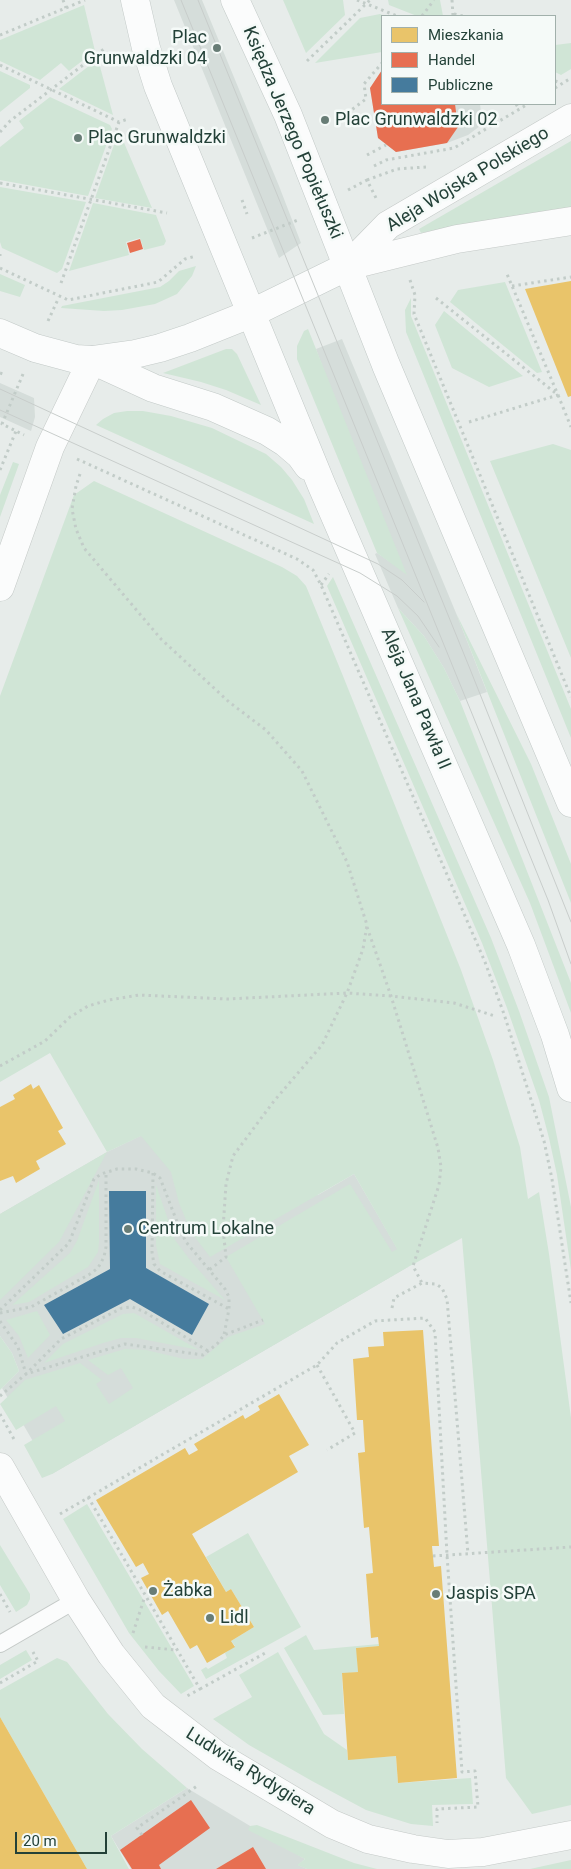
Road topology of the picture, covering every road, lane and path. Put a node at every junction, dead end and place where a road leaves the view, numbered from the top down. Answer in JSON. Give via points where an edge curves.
{"nodes":[{"id":1,"x":63,"y":0,"type":"edge"},
{"id":2,"x":85,"y":0,"type":"edge"},
{"id":3,"x":135,"y":0,"type":"edge"},
{"id":4,"x":235,"y":0,"type":"edge"},
{"id":5,"x":357,"y":0,"type":"edge"},
{"id":6,"x":370,"y":0,"type":"edge"},
{"id":7,"x":434,"y":0,"type":"edge"},
{"id":8,"x":452,"y":0,"type":"edge"},
{"id":9,"x":366,"y":4,"type":"junction"},
{"id":10,"x":66,"y":8,"type":"junction"},
{"id":11,"x":394,"y":15,"type":"edge"},
{"id":12,"x":423,"y":15,"type":"edge"},
{"id":13,"x":454,"y":15,"type":"edge"},
{"id":14,"x":0,"y":35,"type":"edge"},
{"id":15,"x":104,"y":49,"type":"dead end"},
{"id":16,"x":307,"y":62,"type":"dead end"},
{"id":17,"x":381,"y":64,"type":"edge"},
{"id":18,"x":0,"y":66,"type":"edge"},
{"id":19,"x":571,"y":78,"type":"edge"},
{"id":20,"x":556,"y":81,"type":"edge"},
{"id":21,"x":562,"y":84,"type":"junction"},
{"id":22,"x":556,"y":87,"type":"edge"},
{"id":23,"x":51,"y":90,"type":"junction"},
{"id":24,"x":517,"y":105,"type":"edge"},
{"id":25,"x":526,"y":105,"type":"edge"},
{"id":26,"x":519,"y":109,"type":"junction"},
{"id":27,"x":342,"y":117,"type":"dead end"},
{"id":28,"x":571,"y":118,"type":"edge"},
{"id":29,"x":128,"y":119,"type":"dead end"},
{"id":30,"x":119,"y":122,"type":"junction"},
{"id":31,"x":0,"y":132,"type":"edge"},
{"id":32,"x":386,"y":145,"type":"dead end"},
{"id":33,"x":367,"y":155,"type":"dead end"},
{"id":34,"x":374,"y":166,"type":"dead end"},
{"id":35,"x":0,"y":183,"type":"edge"},
{"id":36,"x":346,"y":191,"type":"dead end"},
{"id":37,"x":91,"y":200,"type":"junction"},
{"id":38,"x":242,"y":200,"type":"dead end"},
{"id":39,"x":380,"y":204,"type":"dead end"},
{"id":40,"x":167,"y":213,"type":"dead end"},
{"id":41,"x":247,"y":214,"type":"dead end"},
{"id":42,"x":571,"y":221,"type":"edge"},
{"id":43,"x":293,"y":222,"type":"dead end"},
{"id":44,"x":244,"y":242,"type":"dead end"},
{"id":45,"x":198,"y":255,"type":"dead end"},
{"id":46,"x":348,"y":266,"type":"junction"},
{"id":47,"x":0,"y":268,"type":"edge"},
{"id":48,"x":507,"y":274,"type":"dead end"},
{"id":49,"x":571,"y":277,"type":"edge"},
{"id":50,"x":61,"y":283,"type":"dead end"},
{"id":51,"x":412,"y":286,"type":"dead end"},
{"id":52,"x":512,"y":286,"type":"junction"},
{"id":53,"x":59,"y":297,"type":"junction"},
{"id":54,"x":436,"y":298,"type":"dead end"},
{"id":55,"x":53,"y":309,"type":"dead end"},
{"id":56,"x":250,"y":314,"type":"junction"},
{"id":57,"x":0,"y":333,"type":"edge"},
{"id":58,"x":92,"y":360,"type":"junction"},
{"id":59,"x":0,"y":373,"type":"edge"},
{"id":60,"x":5,"y":375,"type":"dead end"},
{"id":61,"x":23,"y":376,"type":"dead end"},
{"id":62,"x":558,"y":395,"type":"junction"},
{"id":63,"x":468,"y":422,"type":"dead end"},
{"id":64,"x":571,"y":427,"type":"edge"},
{"id":65,"x":16,"y":431,"type":"junction"},
{"id":66,"x":29,"y":437,"type":"dead end"},
{"id":67,"x":77,"y":458,"type":"dead end"},
{"id":68,"x":0,"y":470,"type":"edge"},
{"id":69,"x":80,"y":474,"type":"dead end"},
{"id":70,"x":322,"y":486,"type":"junction"},
{"id":71,"x":0,"y":587,"type":"edge"},
{"id":72,"x":571,"y":697,"type":"edge"},
{"id":73,"x":571,"y":804,"type":"edge"},
{"id":74,"x":367,"y":926,"type":"junction"},
{"id":75,"x":347,"y":993,"type":"junction"},
{"id":76,"x":391,"y":996,"type":"junction"},
{"id":77,"x":494,"y":1016,"type":"dead end"},
{"id":78,"x":0,"y":1066,"type":"edge"},
{"id":79,"x":571,"y":1088,"type":"edge"},
{"id":80,"x":106,"y":1172,"type":"junction"},
{"id":81,"x":153,"y":1173,"type":"junction"},
{"id":82,"x":210,"y":1270,"type":"junction"},
{"id":83,"x":422,"y":1283,"type":"junction"},
{"id":84,"x":571,"y":1303,"type":"edge"},
{"id":85,"x":392,"y":1308,"type":"dead end"},
{"id":86,"x":229,"y":1310,"type":"junction"},
{"id":87,"x":0,"y":1312,"type":"edge"},
{"id":88,"x":263,"y":1320,"type":"dead end"},
{"id":89,"x":0,"y":1321,"type":"edge"},
{"id":90,"x":224,"y":1335,"type":"junction"},
{"id":91,"x":208,"y":1351,"type":"junction"},
{"id":92,"x":317,"y":1365,"type":"junction"},
{"id":93,"x":26,"y":1374,"type":"junction"},
{"id":94,"x":0,"y":1396,"type":"edge"},
{"id":95,"x":0,"y":1414,"type":"edge"},
{"id":96,"x":19,"y":1448,"type":"dead end"},
{"id":97,"x":327,"y":1450,"type":"dead end"},
{"id":98,"x":0,"y":1467,"type":"edge"},
{"id":99,"x":88,"y":1497,"type":"junction"},
{"id":100,"x":57,"y":1515,"type":"dead end"},
{"id":101,"x":571,"y":1547,"type":"edge"},
{"id":102,"x":468,"y":1554,"type":"junction"},
{"id":103,"x":447,"y":1555,"type":"junction"},
{"id":104,"x":433,"y":1556,"type":"dead end"},
{"id":105,"x":0,"y":1594,"type":"edge"},
{"id":106,"x":145,"y":1595,"type":"junction"},
{"id":107,"x":76,"y":1600,"type":"junction"},
{"id":108,"x":14,"y":1619,"type":"dead end"},
{"id":109,"x":131,"y":1641,"type":"dead end"},
{"id":110,"x":0,"y":1644,"type":"edge"},
{"id":111,"x":143,"y":1647,"type":"dead end"},
{"id":112,"x":176,"y":1650,"type":"junction"},
{"id":113,"x":267,"y":1652,"type":"dead end"},
{"id":114,"x":200,"y":1689,"type":"junction"},
{"id":115,"x":182,"y":1699,"type":"dead end"},
{"id":116,"x":197,"y":1786,"type":"dead end"},
{"id":117,"x":438,"y":1831,"type":"dead end"},
{"id":118,"x":142,"y":1835,"type":"dead end"},
{"id":119,"x":571,"y":1836,"type":"edge"}],
"edges":[{"from":1,"to":10,"type":"path"},
{"from":2,"to":10,"type":"path"},
{"from":3,"to":56,"type":"main road","via":[[158,86]]},
{"from":4,"to":46,"type":"main road","name":"Księdza Jerzego Popiełuszki","via":[[288,115]]},
{"from":5,"to":9,"type":"path"},
{"from":6,"to":9,"type":"path"},
{"from":7,"to":12,"type":"path"},
{"from":8,"to":13,"type":"path"},
{"from":9,"to":11,"type":"path"},
{"from":9,"to":16,"type":"path"},
{"from":10,"to":14,"type":"path"},
{"from":15,"to":23,"type":"path"},
{"from":17,"to":27,"type":"path","via":[[364,84],[366,99]]},
{"from":18,"to":23,"type":"path"},
{"from":19,"to":21,"type":"path"},
{"from":20,"to":21,"type":"path"},
{"from":21,"to":22,"type":"path"},
{"from":23,"to":30,"type":"path"},
{"from":23,"to":31,"type":"path"},
{"from":24,"to":26,"type":"path"},
{"from":25,"to":26,"type":"path"},
{"from":26,"to":34,"type":"path","via":[[454,148],[386,160]]},
{"from":28,"to":46,"type":"main road","name":"Aleja Wojska Polskiego","via":[[388,225]]},
{"from":29,"to":30,"type":"path"},
{"from":30,"to":37,"type":"path"},
{"from":32,"to":33,"type":"path"},
{"from":35,"to":37,"type":"path"},
{"from":36,"to":39,"type":"path","via":[[367,180]]},
{"from":37,"to":40,"type":"path"},
{"from":37,"to":50,"type":"path"},
{"from":38,"to":41,"type":"path"},
{"from":42,"to":46,"type":"main road","name":"Aleja Wojska Polskiego","via":[[458,239]]},
{"from":43,"to":44,"type":"path"},
{"from":45,"to":53,"type":"path","via":[[185,259],[158,282],[76,299]]},
{"from":46,"to":56,"type":"main road","name":"Aleja Wojska Polskiego"},
{"from":46,"to":73,"type":"main road","via":[[386,366]]},
{"from":47,"to":53,"type":"path"},
{"from":48,"to":52,"type":"path"},
{"from":49,"to":52,"type":"path"},
{"from":51,"to":72,"type":"path","via":[[414,314]]},
{"from":52,"to":62,"type":"path"},
{"from":53,"to":55,"type":"path"},
{"from":54,"to":62,"type":"path"},
{"from":56,"to":58,"type":"main road","name":"Aleja Wojska Polskiego","via":[[160,348]]},
{"from":56,"to":70,"type":"main road","name":"Aleja Jana Pawła II"},
{"from":57,"to":58,"type":"main road","via":[[45,352]]},
{"from":58,"to":70,"type":"main road","via":[[153,388],[213,407],[267,431],[300,455]]},
{"from":58,"to":71,"type":"main road","via":[[50,446]]},
{"from":59,"to":60,"type":"path"},
{"from":61,"to":65,"type":"path","via":[[2,424]]},
{"from":62,"to":63,"type":"path"},
{"from":62,"to":64,"type":"path"},
{"from":65,"to":66,"type":"path"},
{"from":65,"to":68,"type":"path"},
{"from":67,"to":84,"type":"path","via":[[297,559],[313,570],[485,962],[504,1014],[544,1141]]},
{"from":69,"to":74,"type":"path","via":[[72,510],[84,548],[161,638],[229,702],[266,730],[302,771],[347,862]]},
{"from":70,"to":79,"type":"main road","name":"Aleja Jana Pawła II","via":[[521,945]]},
{"from":74,"to":75,"type":"path","via":[[363,949]]},
{"from":74,"to":76,"type":"path"},
{"from":75,"to":76,"type":"path"},
{"from":75,"to":78,"type":"path","via":[[227,999],[140,995],[109,1000],[88,1006],[70,1017],[45,1041]]},
{"from":75,"to":82,"type":"path","via":[[322,1045],[233,1156],[226,1184],[223,1229],[226,1257]]},
{"from":76,"to":77,"type":"path","via":[[454,1003]]},
{"from":76,"to":83,"type":"path","via":[[441,1167],[439,1185],[413,1266]]},
{"from":80,"to":81,"type":"path","via":[[136,1169]]},
{"from":80,"to":87,"type":"path","via":[[94,1179],[70,1243]]},
{"from":80,"to":87,"type":"path","via":[[106,1246],[98,1268],[32,1307]]},
{"from":81,"to":82,"type":"path","via":[[160,1178],[186,1242]]},
{"from":81,"to":86,"type":"path","via":[[154,1264],[160,1271]]},
{"from":82,"to":86,"type":"path","via":[[229,1297]]},
{"from":83,"to":85,"type":"path","via":[[394,1298]]},
{"from":83,"to":102,"type":"path","via":[[436,1284],[447,1299]]},
{"from":86,"to":90,"type":"path"},
{"from":88,"to":90,"type":"path"},
{"from":89,"to":93,"type":"path","via":[[18,1347]]},
{"from":90,"to":91,"type":"path"},
{"from":91,"to":93,"type":"path","via":[[204,1355],[189,1354],[125,1344]]},
{"from":91,"to":93,"type":"path","via":[[143,1311],[122,1308],[61,1339]]},
{"from":92,"to":97,"type":"path","via":[[355,1433]]},
{"from":92,"to":99,"type":"path"},
{"from":92,"to":103,"type":"path","via":[[337,1343],[375,1321],[425,1318],[435,1332]]},
{"from":93,"to":94,"type":"path"},
{"from":95,"to":96,"type":"path"},
{"from":98,"to":107,"type":"main road","name":"Ludwika Rydygiera"},
{"from":99,"to":100,"type":"path"},
{"from":99,"to":106,"type":"path"},
{"from":101,"to":102,"type":"path"},
{"from":102,"to":103,"type":"path"},
{"from":103,"to":104,"type":"path"},
{"from":103,"to":117,"type":"path","via":[[462,1772],[475,1771],[478,1807],[437,1809]]},
{"from":105,"to":108,"type":"path"},
{"from":106,"to":109,"type":"path"},
{"from":106,"to":112,"type":"path"},
{"from":107,"to":110,"type":"lane"},
{"from":107,"to":119,"type":"main road","name":"Ludwika Rydygiera","via":[[111,1654],[153,1706],[218,1756],[332,1824],[368,1839],[448,1854],[483,1852]]},
{"from":111,"to":112,"type":"path"},
{"from":112,"to":114,"type":"path"},
{"from":113,"to":114,"type":"path"},
{"from":114,"to":115,"type":"path"},
{"from":116,"to":118,"type":"path","via":[[137,1828]]}]}
